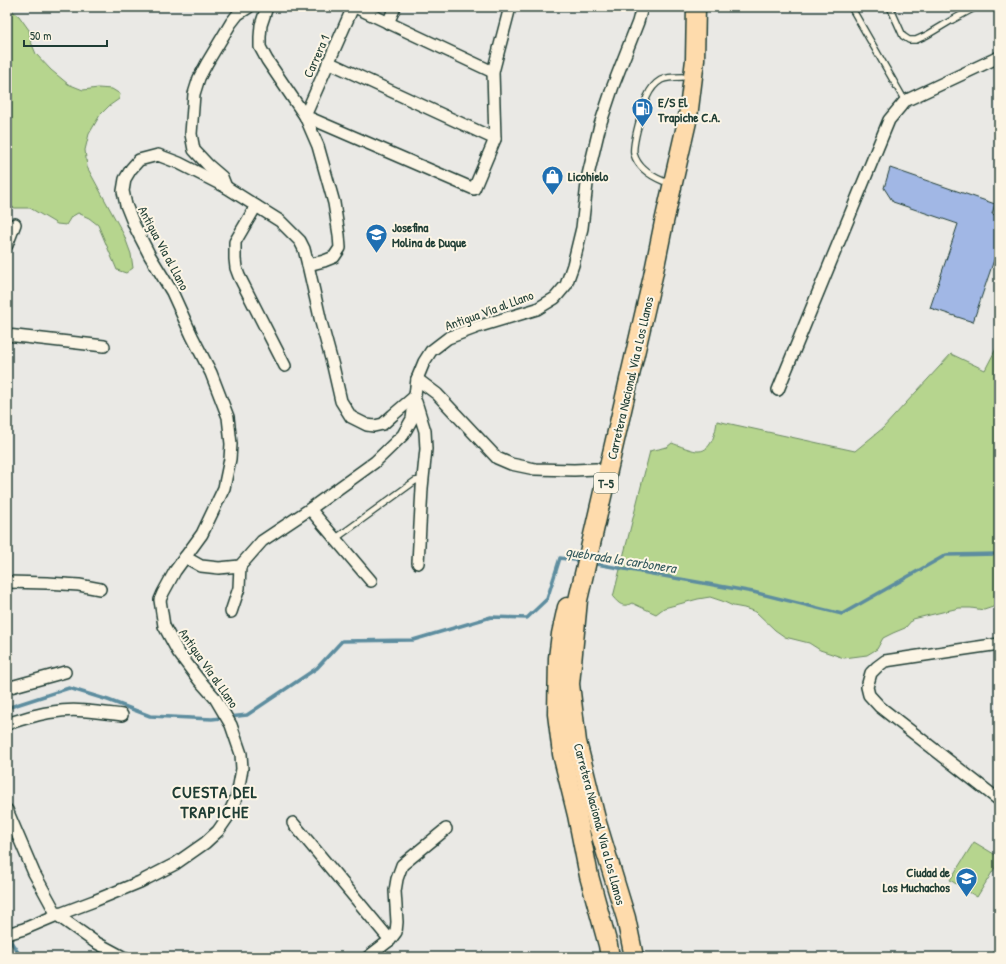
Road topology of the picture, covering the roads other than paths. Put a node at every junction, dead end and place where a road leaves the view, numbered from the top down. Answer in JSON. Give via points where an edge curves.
{"nodes":[{"id":1,"x":249,"y":7,"type":"edge"},
{"id":2,"x":354,"y":7,"type":"edge"},
{"id":3,"x":395,"y":7,"type":"edge"},
{"id":4,"x":510,"y":7,"type":"edge"},
{"id":5,"x":642,"y":7,"type":"edge"},
{"id":6,"x":686,"y":7,"type":"edge"},
{"id":7,"x":696,"y":7,"type":"edge"},
{"id":8,"x":851,"y":7,"type":"edge"},
{"id":9,"x":890,"y":7,"type":"edge"},
{"id":10,"x":976,"y":7,"type":"edge"},
{"id":11,"x":265,"y":8,"type":"edge"},
{"id":12,"x":388,"y":23,"type":"junction"},
{"id":13,"x":999,"y":58,"type":"edge"},
{"id":14,"x":328,"y":62,"type":"junction"},
{"id":15,"x":493,"y":72,"type":"junction"},
{"id":16,"x":682,"y":77,"type":"junction"},
{"id":17,"x":905,"y":101,"type":"junction"},
{"id":18,"x":305,"y":116,"type":"junction"},
{"id":19,"x":495,"y":139,"type":"junction"},
{"id":20,"x":663,"y":181,"type":"junction"},
{"id":21,"x":226,"y":187,"type":"junction"},
{"id":22,"x":256,"y":206,"type":"junction"},
{"id":23,"x":15,"y":224,"type":"dead end"},
{"id":24,"x":7,"y":245,"type":"edge"},
{"id":25,"x":308,"y":265,"type":"junction"},
{"id":26,"x":7,"y":335,"type":"edge"},
{"id":27,"x":104,"y":346,"type":"dead end"},
{"id":28,"x":285,"y":366,"type":"dead end"},
{"id":29,"x":417,"y":379,"type":"junction"},
{"id":30,"x":778,"y":390,"type":"dead end"},
{"id":31,"x":414,"y":397,"type":"junction"},
{"id":32,"x":596,"y":469,"type":"junction"},
{"id":33,"x":423,"y":480,"type":"junction"},
{"id":34,"x":310,"y":509,"type":"junction"},
{"id":35,"x":336,"y":539,"type":"junction"},
{"id":36,"x":185,"y":557,"type":"junction"},
{"id":37,"x":418,"y":563,"type":"dead end"},
{"id":38,"x":240,"y":566,"type":"junction"},
{"id":39,"x":371,"y":581,"type":"dead end"},
{"id":40,"x":7,"y":582,"type":"edge"},
{"id":41,"x":100,"y":589,"type":"dead end"},
{"id":42,"x":231,"y":612,"type":"dead end"},
{"id":43,"x":999,"y":644,"type":"edge"},
{"id":44,"x":65,"y":672,"type":"dead end"},
{"id":45,"x":7,"y":688,"type":"edge"},
{"id":46,"x":122,"y":715,"type":"dead end"},
{"id":47,"x":7,"y":724,"type":"edge"},
{"id":48,"x":999,"y":800,"type":"edge"},
{"id":49,"x":7,"y":810,"type":"edge"},
{"id":50,"x":293,"y":823,"type":"dead end"},
{"id":51,"x":446,"y":829,"type":"dead end"},
{"id":52,"x":57,"y":915,"type":"junction"},
{"id":53,"x":7,"y":934,"type":"edge"},
{"id":54,"x":390,"y":940,"type":"junction"},
{"id":55,"x":124,"y":957,"type":"edge"},
{"id":56,"x":368,"y":957,"type":"edge"},
{"id":57,"x":610,"y":957,"type":"edge"},
{"id":58,"x":634,"y":957,"type":"edge"}],
"edges":[{"from":1,"to":21,"type":"street","via":[[238,14],[231,23],[199,78],[194,94],[191,134],[194,150],[222,177]]},
{"from":2,"to":12,"type":"street"},
{"from":2,"to":14,"type":"street","name":"Carrera 1"},
{"from":3,"to":12,"type":"street"},
{"from":4,"to":15,"type":"street"},
{"from":5,"to":29,"type":"street","name":"Antigua Vía al Llano","via":[[600,125],[588,176],[582,228],[566,285],[555,298],[537,309],[448,338],[431,351]]},
{"from":6,"to":16,"type":"highway","name":"Carretera Nacional Vía a Los Llanos","number":"T-5"},
{"from":7,"to":58,"type":"highway","name":"Carretera Nacional Vía a Los Llanos","number":"T-5","via":[[695,60],[688,117],[578,600],[570,684],[579,749],[597,822],[626,918]]},
{"from":8,"to":17,"type":"lane"},
{"from":9,"to":10,"type":"lane","via":[[903,36],[909,40],[916,40]]},
{"from":11,"to":18,"type":"street","via":[[260,25],[260,46]]},
{"from":12,"to":15,"type":"street"},
{"from":13,"to":17,"type":"street"},
{"from":14,"to":18,"type":"street","name":"Carrera 1"},
{"from":14,"to":19,"type":"street"},
{"from":15,"to":19,"type":"street"},
{"from":16,"to":20,"type":"highway","name":"Carretera Nacional Vía a Los Llanos","number":"T-5"},
{"from":16,"to":20,"type":"lane","via":[[671,77],[655,85],[647,98],[636,133],[634,154],[638,162],[646,171]]},
{"from":17,"to":30,"type":"street","via":[[889,120]]},
{"from":18,"to":19,"type":"street","via":[[474,189]]},
{"from":18,"to":25,"type":"street","via":[[328,179],[340,248],[334,257]]},
{"from":20,"to":32,"type":"highway","name":"Carretera Nacional Vía a Los Llanos","number":"T-5"},
{"from":21,"to":22,"type":"street","name":"Antigua Vía al Llano"},
{"from":21,"to":36,"type":"street","name":"Antigua Vía al Llano","via":[[158,155],[139,160],[125,179],[122,191],[134,225],[172,292],[211,373],[228,417],[231,444],[224,488],[202,534]]},
{"from":22,"to":25,"type":"street","name":"Antigua Vía al Llano","via":[[280,221],[300,241]]},
{"from":22,"to":28,"type":"street","via":[[235,242],[236,264],[239,276]]},
{"from":23,"to":24,"type":"street"},
{"from":25,"to":31,"type":"street","name":"Antigua Vía al Llano","via":[[341,401],[351,417],[367,425],[383,424]]},
{"from":26,"to":27,"type":"street"},
{"from":29,"to":31,"type":"street","name":"Antigua Vía al Llano"},
{"from":29,"to":32,"type":"street","via":[[437,394],[497,458],[535,469]]},
{"from":31,"to":33,"type":"street","via":[[425,431]]},
{"from":31,"to":34,"type":"street","via":[[412,419],[403,435],[375,462]]},
{"from":32,"to":57,"type":"highway","name":"Carretera Nacional Vía a Los Llanos","number":"T-5","via":[[561,634],[558,658],[558,714],[562,754]]},
{"from":33,"to":35,"type":"lane","via":[[415,481]]},
{"from":33,"to":37,"type":"street"},
{"from":34,"to":35,"type":"street"},
{"from":34,"to":38,"type":"street","via":[[262,541]]},
{"from":35,"to":39,"type":"street"},
{"from":36,"to":38,"type":"street","via":[[201,566]]},
{"from":36,"to":52,"type":"street","name":"Antigua Vía al Llano","via":[[160,600],[164,626],[178,652],[215,698],[231,725],[241,754],[242,769],[237,796],[218,831],[175,864],[94,902]]},
{"from":38,"to":42,"type":"street","via":[[238,588]]},
{"from":40,"to":41,"type":"street","via":[[79,585]]},
{"from":43,"to":48,"type":"street","via":[[885,661],[871,673],[867,687],[869,695],[880,707]]},
{"from":44,"to":45,"type":"street"},
{"from":46,"to":47,"type":"street","via":[[54,711]]},
{"from":49,"to":52,"type":"street","via":[[34,873]]},
{"from":50,"to":54,"type":"street"},
{"from":51,"to":54,"type":"street","via":[[402,865],[395,891],[396,932]]},
{"from":52,"to":53,"type":"street","name":"Antigua Vía al Llano"},
{"from":52,"to":55,"type":"street","via":[[95,942]]},
{"from":54,"to":56,"type":"street"}]}
